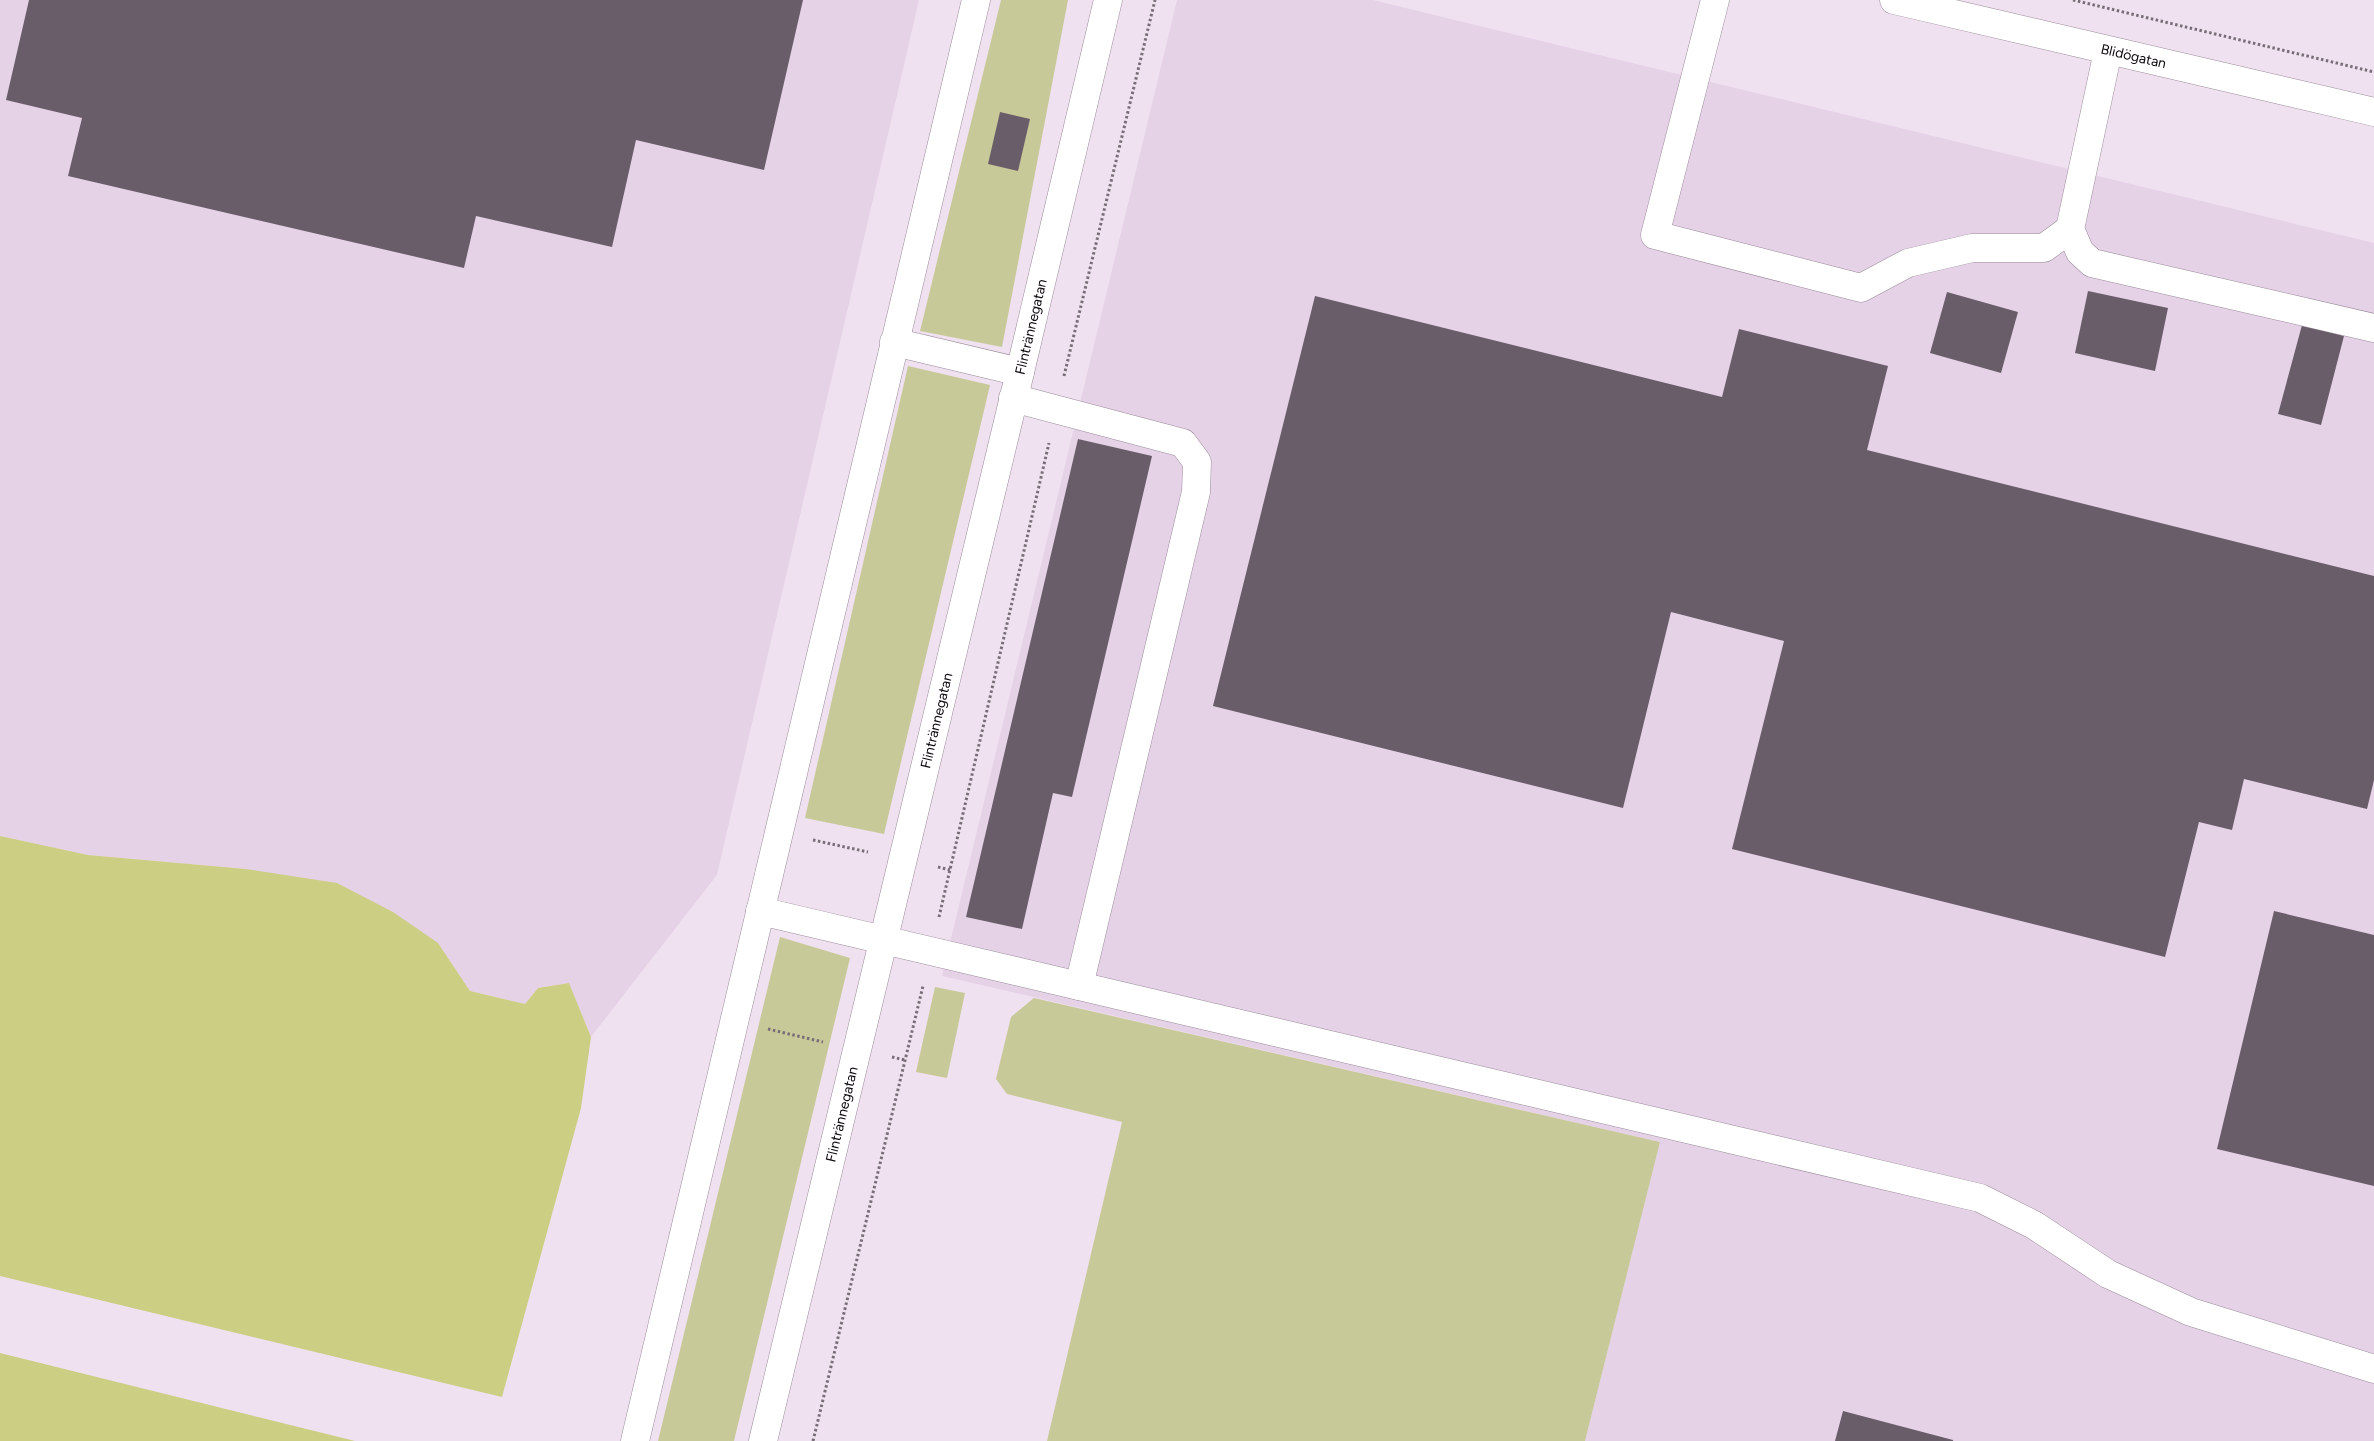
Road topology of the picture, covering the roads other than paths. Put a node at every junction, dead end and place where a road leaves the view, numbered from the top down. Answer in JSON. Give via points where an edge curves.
{"nodes":[{"id":1,"x":976,"y":0,"type":"edge"},
{"id":2,"x":1108,"y":0,"type":"edge"},
{"id":3,"x":1715,"y":0,"type":"edge"},
{"id":4,"x":1894,"y":0,"type":"edge"},
{"id":5,"x":1982,"y":10,"type":"edge"},
{"id":6,"x":2108,"y":50,"type":"junction"},
{"id":7,"x":2374,"y":112,"type":"edge"},
{"id":8,"x":2070,"y":229,"type":"junction"},
{"id":9,"x":2374,"y":328,"type":"edge"},
{"id":10,"x":894,"y":342,"type":"junction"},
{"id":11,"x":1020,"y":372,"type":"junction"},
{"id":12,"x":1013,"y":398,"type":"junction"},
{"id":13,"x":760,"y":911,"type":"junction"},
{"id":14,"x":884,"y":941,"type":"junction"},
{"id":15,"x":1079,"y":986,"type":"junction"},
{"id":16,"x":2374,"y":1369,"type":"edge"},
{"id":17,"x":635,"y":1441,"type":"edge"},
{"id":18,"x":763,"y":1441,"type":"edge"}],
"edges":[{"from":1,"to":10,"type":"street"},
{"from":2,"to":11,"type":"street","name":"Flintrännegatan"},
{"from":3,"to":8,"type":"street","via":[[1655,235],[1861,288],[1908,263],[1972,248],[2044,248]]},
{"from":4,"to":5,"type":"street","name":"Blidögatan"},
{"from":5,"to":6,"type":"street","name":"Blidögatan"},
{"from":6,"to":7,"type":"street","name":"Blidögatan"},
{"from":6,"to":8,"type":"street"},
{"from":8,"to":9,"type":"street","via":[[2080,252],[2092,263]]},
{"from":10,"to":11,"type":"street"},
{"from":10,"to":13,"type":"street"},
{"from":11,"to":12,"type":"street","name":"Flintrännegatan"},
{"from":12,"to":14,"type":"street","name":"Flintrännegatan"},
{"from":12,"to":15,"type":"street","via":[[1183,443],[1197,462],[1196,492]]},
{"from":13,"to":14,"type":"street"},
{"from":13,"to":17,"type":"street"},
{"from":14,"to":15,"type":"street"},
{"from":14,"to":18,"type":"street","name":"Flintrännegatan"},
{"from":15,"to":16,"type":"street","via":[[1980,1198],[2034,1225],[2108,1274],[2191,1312]]}]}
